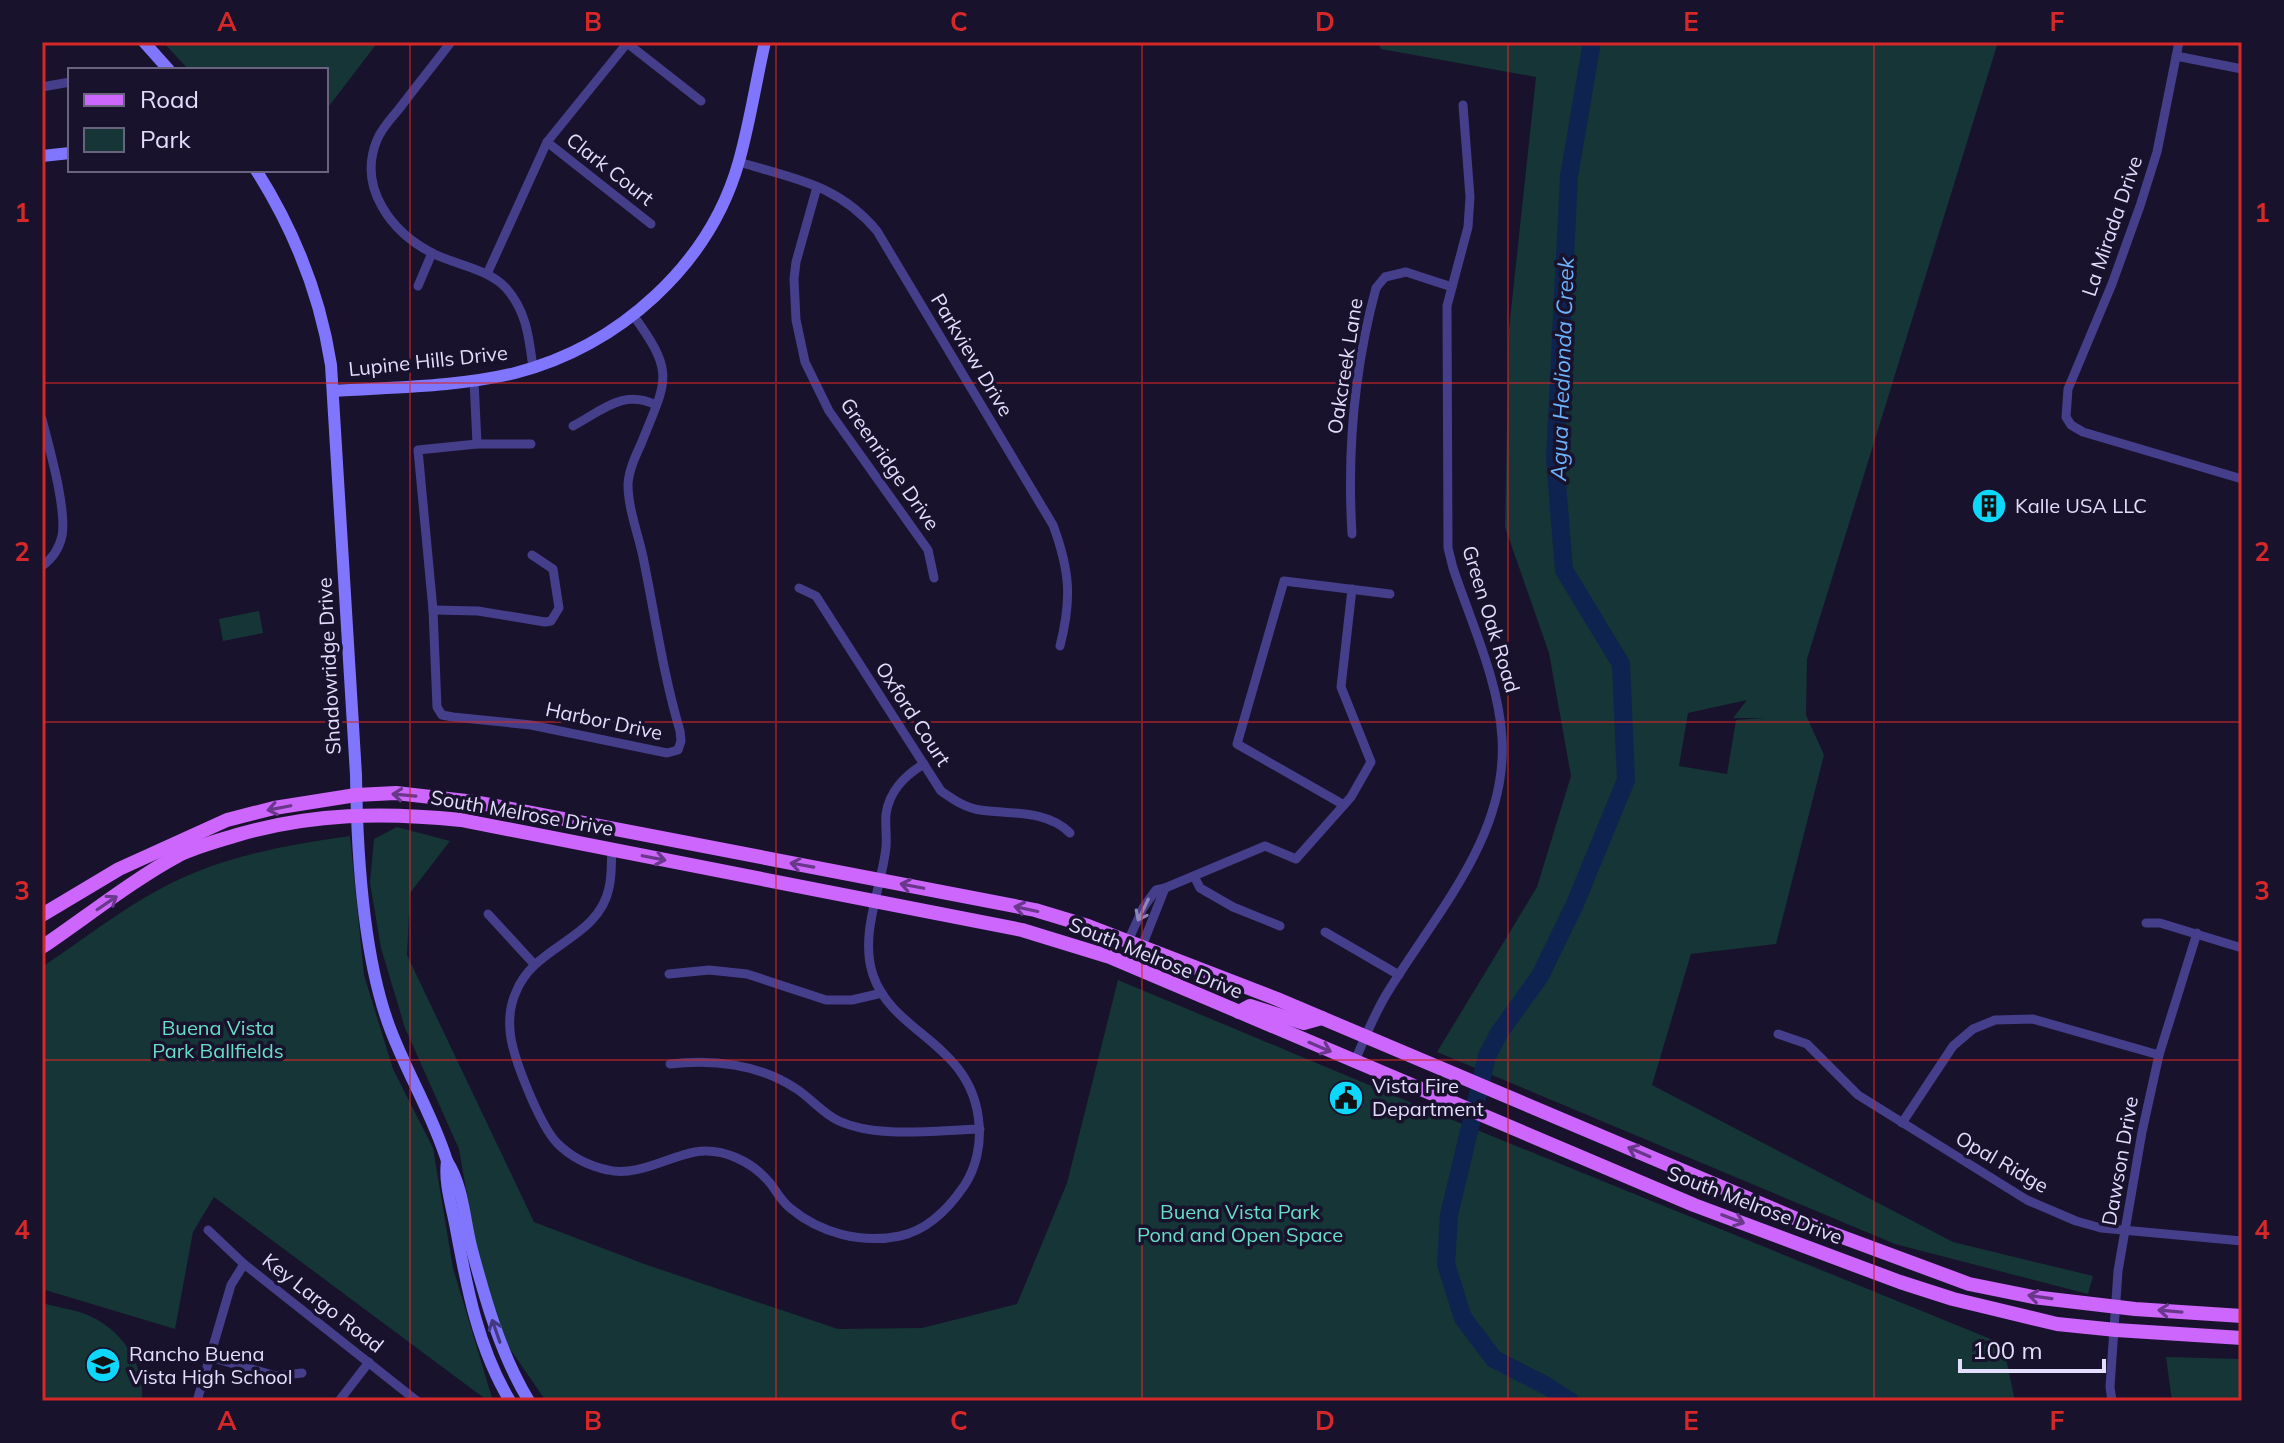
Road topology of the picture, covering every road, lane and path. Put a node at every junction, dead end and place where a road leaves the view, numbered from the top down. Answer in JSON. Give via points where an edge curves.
{"nodes":[{"id":1,"x":144,"y":42,"type":"edge"},
{"id":2,"x":451,"y":42,"type":"edge"},
{"id":3,"x":765,"y":42,"type":"edge"},
{"id":4,"x":2179,"y":42,"type":"edge"},
{"id":5,"x":628,"y":43,"type":"edge"},
{"id":6,"x":2176,"y":56,"type":"junction"},
{"id":7,"x":167,"y":68,"type":"edge"},
{"id":8,"x":2242,"y":69,"type":"edge"},
{"id":9,"x":68,"y":82,"type":"edge"},
{"id":10,"x":42,"y":87,"type":"edge"},
{"id":11,"x":701,"y":101,"type":"dead end"},
{"id":12,"x":1463,"y":105,"type":"dead end"},
{"id":13,"x":547,"y":142,"type":"junction"},
{"id":14,"x":68,"y":153,"type":"edge"},
{"id":15,"x":42,"y":156,"type":"edge"},
{"id":16,"x":739,"y":162,"type":"junction"},
{"id":17,"x":257,"y":172,"type":"edge"},
{"id":18,"x":817,"y":187,"type":"junction"},
{"id":19,"x":651,"y":224,"type":"dead end"},
{"id":20,"x":432,"y":253,"type":"junction"},
{"id":21,"x":487,"y":274,"type":"junction"},
{"id":22,"x":418,"y":286,"type":"dead end"},
{"id":23,"x":1452,"y":287,"type":"junction"},
{"id":24,"x":633,"y":315,"type":"junction"},
{"id":25,"x":533,"y":368,"type":"junction"},
{"id":26,"x":474,"y":380,"type":"junction"},
{"id":27,"x":333,"y":391,"type":"junction"},
{"id":28,"x":656,"y":405,"type":"junction"},
{"id":29,"x":42,"y":419,"type":"edge"},
{"id":30,"x":573,"y":426,"type":"dead end"},
{"id":31,"x":477,"y":444,"type":"junction"},
{"id":32,"x":531,"y":444,"type":"dead end"},
{"id":33,"x":2242,"y":479,"type":"edge"},
{"id":34,"x":1352,"y":534,"type":"dead end"},
{"id":35,"x":532,"y":555,"type":"dead end"},
{"id":36,"x":42,"y":566,"type":"edge"},
{"id":37,"x":934,"y":578,"type":"dead end"},
{"id":38,"x":799,"y":588,"type":"dead end"},
{"id":39,"x":1352,"y":589,"type":"junction"},
{"id":40,"x":1390,"y":594,"type":"dead end"},
{"id":41,"x":433,"y":610,"type":"junction"},
{"id":42,"x":1060,"y":646,"type":"dead end"},
{"id":43,"x":924,"y":764,"type":"junction"},
{"id":44,"x":356,"y":795,"type":"junction"},
{"id":45,"x":1344,"y":805,"type":"junction"},
{"id":46,"x":356,"y":814,"type":"junction"},
{"id":47,"x":1070,"y":833,"type":"dead end"},
{"id":48,"x":612,"y":849,"type":"junction"},
{"id":49,"x":1194,"y":876,"type":"junction"},
{"id":50,"x":879,"y":879,"type":"junction"},
{"id":51,"x":1165,"y":888,"type":"junction"},
{"id":52,"x":875,"y":901,"type":"junction"},
{"id":53,"x":488,"y":914,"type":"dead end"},
{"id":54,"x":42,"y":915,"type":"edge"},
{"id":55,"x":2146,"y":923,"type":"dead end"},
{"id":56,"x":1280,"y":926,"type":"dead end"},
{"id":57,"x":1325,"y":932,"type":"dead end"},
{"id":58,"x":2197,"y":933,"type":"junction"},
{"id":59,"x":1135,"y":944,"type":"junction"},
{"id":60,"x":42,"y":947,"type":"edge"},
{"id":61,"x":2242,"y":948,"type":"edge"},
{"id":62,"x":534,"y":964,"type":"junction"},
{"id":63,"x":669,"y":974,"type":"dead end"},
{"id":64,"x":1399,"y":975,"type":"junction"},
{"id":65,"x":882,"y":993,"type":"junction"},
{"id":66,"x":1239,"y":1012,"type":"junction"},
{"id":67,"x":1322,"y":1018,"type":"junction"},
{"id":68,"x":1778,"y":1034,"type":"dead end"},
{"id":69,"x":1365,"y":1036,"type":"junction"},
{"id":70,"x":2159,"y":1055,"type":"junction"},
{"id":71,"x":1355,"y":1061,"type":"junction"},
{"id":72,"x":670,"y":1064,"type":"dead end"},
{"id":73,"x":1902,"y":1123,"type":"junction"},
{"id":74,"x":980,"y":1129,"type":"junction"},
{"id":75,"x":447,"y":1161,"type":"junction"},
{"id":76,"x":208,"y":1230,"type":"dead end"},
{"id":77,"x":2126,"y":1232,"type":"junction"},
{"id":78,"x":2242,"y":1241,"type":"edge"},
{"id":79,"x":244,"y":1264,"type":"junction"},
{"id":80,"x":2117,"y":1307,"type":"junction"},
{"id":81,"x":2242,"y":1316,"type":"edge"},
{"id":82,"x":2116,"y":1330,"type":"junction"},
{"id":83,"x":2242,"y":1338,"type":"edge"},
{"id":84,"x":210,"y":1357,"type":"junction"},
{"id":85,"x":369,"y":1362,"type":"junction"},
{"id":86,"x":302,"y":1373,"type":"dead end"},
{"id":87,"x":197,"y":1401,"type":"edge"},
{"id":88,"x":339,"y":1401,"type":"edge"},
{"id":89,"x":417,"y":1401,"type":"edge"},
{"id":90,"x":510,"y":1401,"type":"edge"},
{"id":91,"x":529,"y":1401,"type":"edge"},
{"id":92,"x":2112,"y":1401,"type":"edge"}],
"edges":[{"from":1,"to":7,"type":"street"},
{"from":2,"to":20,"type":"street","via":[[385,126],[370,168],[378,202],[390,220]]},
{"from":3,"to":16,"type":"street","name":"Lupine Hills Drive"},
{"from":4,"to":6,"type":"street","name":"La Mirada Drive"},
{"from":5,"to":11,"type":"street"},
{"from":5,"to":13,"type":"street"},
{"from":6,"to":8,"type":"street"},
{"from":6,"to":33,"type":"street","name":"La Mirada Drive","via":[[2157,152],[2112,284],[2068,389],[2066,417],[2091,435]]},
{"from":9,"to":10,"type":"street"},
{"from":12,"to":23,"type":"street","name":"Green Oak Road","via":[[1470,197]]},
{"from":13,"to":19,"type":"street","name":"Clark Court"},
{"from":13,"to":21,"type":"street"},
{"from":14,"to":15,"type":"street"},
{"from":16,"to":18,"type":"street","name":"Parkview Drive"},
{"from":16,"to":24,"type":"street","name":"Lupine Hills Drive","via":[[703,241]]},
{"from":17,"to":27,"type":"street","name":"Shadowridge Drive","via":[[282,211],[307,268],[324,329]]},
{"from":18,"to":37,"type":"street","name":"Greenridge Drive","via":[[794,279],[805,362],[829,411],[928,550]]},
{"from":18,"to":42,"type":"street","name":"Parkview Drive","via":[[849,202],[877,231],[1053,525],[1069,584],[1069,612]]},
{"from":20,"to":21,"type":"street"},
{"from":20,"to":22,"type":"street"},
{"from":21,"to":25,"type":"street","via":[[504,286],[527,324]]},
{"from":23,"to":34,"type":"street","name":"Oakcreek Lane","via":[[1406,272],[1385,277],[1376,288],[1356,384],[1350,448]]},
{"from":23,"to":64,"type":"street","name":"Green Oak Road","via":[[1447,306],[1448,548],[1498,702],[1503,756],[1487,832]]},
{"from":24,"to":25,"type":"street","name":"Lupine Hills Drive","via":[[578,351]]},
{"from":24,"to":28,"type":"street","name":"Harbor Drive","via":[[657,348],[664,371]]},
{"from":25,"to":26,"type":"street","name":"Lupine Hills Drive"},
{"from":26,"to":27,"type":"street","name":"Lupine Hills Drive"},
{"from":26,"to":31,"type":"street"},
{"from":27,"to":44,"type":"street","name":"Shadowridge Drive"},
{"from":28,"to":30,"type":"street","via":[[641,398],[625,399]]},
{"from":28,"to":41,"type":"street","name":"Harbor Drive","via":[[628,483],[680,731],[678,750],[667,753],[531,725],[442,715],[435,693]]},
{"from":29,"to":36,"type":"street","via":[[63,524],[59,546]]},
{"from":31,"to":32,"type":"street","name":"Harbor Drive"},
{"from":31,"to":41,"type":"street","name":"Harbor Drive","via":[[418,450]]},
{"from":35,"to":41,"type":"street","via":[[553,569],[559,608],[551,621]]},
{"from":38,"to":43,"type":"street","name":"Oxford Court","via":[[816,596]]},
{"from":39,"to":40,"type":"street"},
{"from":39,"to":45,"type":"street","via":[[1341,687],[1371,762]]},
{"from":39,"to":45,"type":"street","via":[[1284,581],[1237,744]]},
{"from":43,"to":47,"type":"street","name":"Oxford Court","via":[[941,791],[963,805],[1046,818]]},
{"from":43,"to":50,"type":"street","via":[[896,788],[886,812]]},
{"from":44,"to":46,"type":"street","name":"Shadowridge Drive"},
{"from":50,"to":44,"type":"main road","name":"South Melrose Drive","one_way":true,"via":[[475,802],[396,793]]},
{"from":44,"to":54,"type":"main road","name":"South Melrose Drive","one_way":true,"via":[[227,820],[133,862]]},
{"from":45,"to":49,"type":"street","via":[[1296,859],[1265,846]]},
{"from":46,"to":48,"type":"main road","name":"South Melrose Drive","via":[[461,820]]},
{"from":60,"to":46,"type":"main road","name":"South Melrose Drive","one_way":true,"via":[[178,856],[263,828]]},
{"from":46,"to":75,"type":"street","name":"Shadowridge Drive","via":[[370,956],[390,1029]]},
{"from":48,"to":52,"type":"main road","name":"South Melrose Drive","one_way":true},
{"from":48,"to":62,"type":"street","via":[[604,903],[580,933]]},
{"from":49,"to":51,"type":"street"},
{"from":49,"to":56,"type":"street","via":[[1200,888]]},
{"from":50,"to":52,"type":"street"},
{"from":59,"to":50,"type":"main road","name":"South Melrose Drive","one_way":true,"via":[[1035,910]]},
{"from":51,"to":59,"type":"street"},
{"from":51,"to":59,"type":"street","one_way":true,"via":[[1149,897]]},
{"from":52,"to":65,"type":"street","via":[[870,964]]},
{"from":52,"to":66,"type":"main road","name":"South Melrose Drive","via":[[1068,943]]},
{"from":53,"to":62,"type":"street"},
{"from":55,"to":58,"type":"street"},
{"from":57,"to":64,"type":"street"},
{"from":58,"to":61,"type":"street"},
{"from":58,"to":70,"type":"street","name":"Dawson Drive"},
{"from":59,"to":67,"type":"main road","name":"South Melrose Drive"},
{"from":62,"to":74,"type":"street","via":[[516,991],[511,1012],[515,1055],[540,1117],[556,1142],[577,1160],[611,1172],[647,1168],[688,1153],[723,1152],[745,1163],[792,1210],[823,1229],[849,1238],[901,1236],[950,1207],[968,1180]]},
{"from":63,"to":65,"type":"street","via":[[747,974],[826,1000]]},
{"from":64,"to":69,"type":"street","name":"Green Oak Road"},
{"from":65,"to":74,"type":"street","via":[[969,1082]]},
{"from":66,"to":67,"type":"main road","via":[[1256,1007],[1304,1023]]},
{"from":66,"to":71,"type":"main road","name":"South Melrose Drive","one_way":true},
{"from":67,"to":69,"type":"main road","name":"South Melrose Drive"},
{"from":68,"to":73,"type":"street","name":"Opal Ridge","via":[[1807,1044],[1858,1095]]},
{"from":69,"to":71,"type":"street","name":"Green Oak Road"},
{"from":80,"to":69,"type":"main road","name":"South Melrose Drive","one_way":true,"via":[[1969,1284],[1818,1228]]},
{"from":70,"to":73,"type":"street","via":[[2033,1019],[1995,1020],[1953,1046]]},
{"from":70,"to":77,"type":"street","name":"Dawson Drive"},
{"from":71,"to":82,"type":"main road","name":"South Melrose Drive","one_way":true,"via":[[1694,1205],[1900,1282],[2057,1324]]},
{"from":72,"to":74,"type":"street","via":[[696,1061],[754,1070],[793,1087],[837,1121],[870,1131]]},
{"from":73,"to":77,"type":"street","name":"Opal Ridge","via":[[2027,1200],[2076,1221]]},
{"from":75,"to":90,"type":"street","name":"Shadowridge Drive","via":[[445,1179],[465,1281],[485,1349]]},
{"from":91,"to":75,"type":"street","name":"Shadowridge Drive","one_way":true,"via":[[500,1343],[456,1175]]},
{"from":76,"to":79,"type":"street","name":"Key Largo Road"},
{"from":77,"to":78,"type":"street","name":"Opal Ridge"},
{"from":77,"to":80,"type":"street","name":"Dawson Drive"},
{"from":79,"to":84,"type":"street","via":[[231,1285]]},
{"from":79,"to":85,"type":"street","name":"Key Largo Road"},
{"from":81,"to":80,"type":"main road","name":"South Melrose Drive","one_way":true},
{"from":80,"to":82,"type":"street","name":"Dawson Drive"},
{"from":82,"to":83,"type":"main road","name":"South Melrose Drive"},
{"from":82,"to":92,"type":"street","name":"Dawson Drive"},
{"from":84,"to":86,"type":"street","via":[[276,1376]]},
{"from":84,"to":87,"type":"street"},
{"from":85,"to":88,"type":"street"},
{"from":85,"to":89,"type":"street","name":"Key Largo Road"}]}
